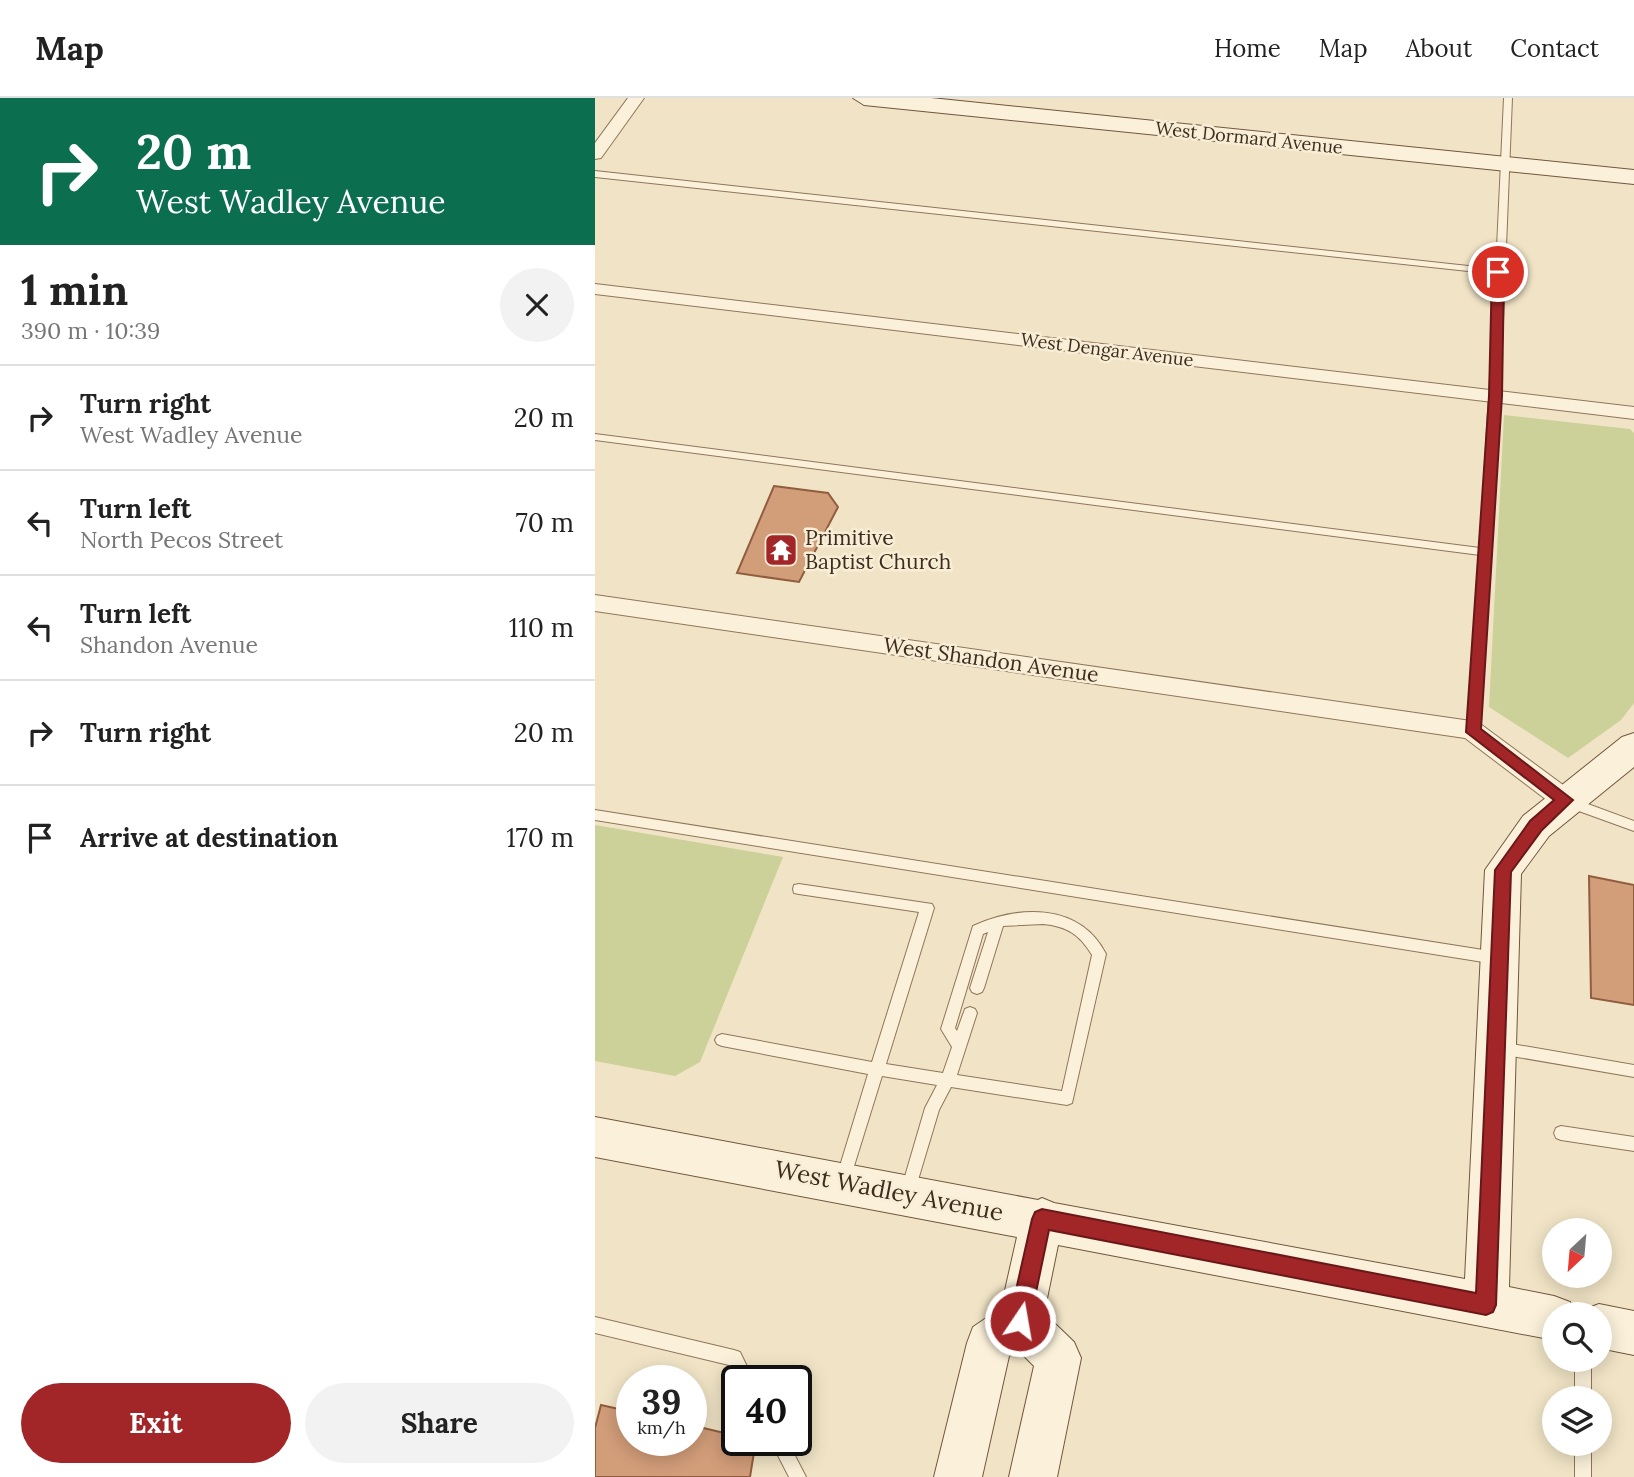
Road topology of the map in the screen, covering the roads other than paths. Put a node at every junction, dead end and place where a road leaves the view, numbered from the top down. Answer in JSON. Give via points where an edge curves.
{"nodes":[{"id":1,"x":636,"y":98,"type":"edge"},
{"id":2,"x":864,"y":98,"type":"edge"},
{"id":3,"x":1508,"y":98,"type":"edge"},
{"id":4,"x":595,"y":154,"type":"edge"},
{"id":5,"x":1505,"y":164,"type":"junction"},
{"id":6,"x":595,"y":174,"type":"edge"},
{"id":7,"x":1634,"y":177,"type":"edge"},
{"id":8,"x":1498,"y":272,"type":"junction"},
{"id":9,"x":595,"y":289,"type":"edge"},
{"id":10,"x":1495,"y":396,"type":"junction"},
{"id":11,"x":1626,"y":412,"type":"edge"},
{"id":12,"x":595,"y":437,"type":"edge"},
{"id":13,"x":1485,"y":552,"type":"junction"},
{"id":14,"x":595,"y":603,"type":"edge"},
{"id":15,"x":1473,"y":732,"type":"junction"},
{"id":16,"x":1634,"y":747,"type":"edge"},
{"id":17,"x":1565,"y":800,"type":"junction"},
{"id":18,"x":595,"y":815,"type":"edge"},
{"id":19,"x":1634,"y":826,"type":"edge"},
{"id":20,"x":799,"y":889,"type":"dead end"},
{"id":21,"x":998,"y":921,"type":"junction"},
{"id":22,"x":1500,"y":959,"type":"junction"},
{"id":23,"x":977,"y":988,"type":"dead end"},
{"id":24,"x":969,"y":1013,"type":"dead end"},
{"id":25,"x":722,"y":1040,"type":"dead end"},
{"id":26,"x":959,"y":1047,"type":"junction"},
{"id":27,"x":1496,"y":1047,"type":"junction"},
{"id":28,"x":877,"y":1069,"type":"junction"},
{"id":29,"x":1634,"y":1071,"type":"edge"},
{"id":30,"x":948,"y":1079,"type":"junction"},
{"id":31,"x":1561,"y":1133,"type":"dead end"},
{"id":32,"x":595,"y":1137,"type":"edge"},
{"id":33,"x":1634,"y":1144,"type":"edge"},
{"id":34,"x":842,"y":1182,"type":"junction"},
{"id":35,"x":906,"y":1196,"type":"junction"},
{"id":36,"x":1042,"y":1219,"type":"junction"},
{"id":37,"x":1486,"y":1305,"type":"junction"},
{"id":38,"x":1542,"y":1316,"type":"edge"},
{"id":39,"x":1020,"y":1321,"type":"junction"},
{"id":40,"x":595,"y":1325,"type":"edge"},
{"id":41,"x":1612,"y":1329,"type":"edge"},
{"id":42,"x":1634,"y":1333,"type":"edge"},
{"id":43,"x":738,"y":1365,"type":"edge"},
{"id":44,"x":787,"y":1456,"type":"edge"},
{"id":45,"x":1583,"y":1456,"type":"edge"},
{"id":46,"x":798,"y":1477,"type":"edge"},
{"id":47,"x":958,"y":1477,"type":"edge"},
{"id":48,"x":1033,"y":1477,"type":"edge"},
{"id":49,"x":1583,"y":1477,"type":"edge"}],
"edges":[{"from":1,"to":4,"type":"street"},
{"from":2,"to":5,"type":"street","name":"West Dormard Avenue"},
{"from":3,"to":5,"type":"lane"},
{"from":5,"to":7,"type":"street","name":"West Dormard Avenue"},
{"from":5,"to":8,"type":"lane"},
{"from":6,"to":8,"type":"lane"},
{"from":8,"to":10,"type":"lane"},
{"from":9,"to":10,"type":"street","name":"West Dengar Avenue"},
{"from":10,"to":11,"type":"street","name":"West Dengar Avenue"},
{"from":10,"to":13,"type":"lane"},
{"from":12,"to":13,"type":"lane"},
{"from":13,"to":15,"type":"lane"},
{"from":14,"to":15,"type":"street","name":"West Shandon Avenue"},
{"from":15,"to":17,"type":"street"},
{"from":16,"to":17,"type":"street"},
{"from":17,"to":19,"type":"lane"},
{"from":17,"to":22,"type":"street","via":[[1536,826],[1503,870]]},
{"from":18,"to":22,"type":"lane"},
{"from":20,"to":28,"type":"lane","via":[[927,908]]},
{"from":21,"to":23,"type":"lane"},
{"from":21,"to":26,"type":"lane","via":[[978,930],[948,1029]]},
{"from":21,"to":30,"type":"lane","via":[[1059,918],[1090,935],[1099,954],[1067,1098]]},
{"from":22,"to":27,"type":"street"},
{"from":24,"to":26,"type":"lane"},
{"from":25,"to":28,"type":"lane"},
{"from":26,"to":30,"type":"lane"},
{"from":27,"to":29,"type":"lane"},
{"from":27,"to":37,"type":"street"},
{"from":28,"to":30,"type":"lane"},
{"from":28,"to":34,"type":"lane"},
{"from":30,"to":35,"type":"lane","via":[[932,1108]]},
{"from":31,"to":33,"type":"lane"},
{"from":32,"to":34,"type":"street","name":"West Wadley Avenue"},
{"from":34,"to":35,"type":"street","name":"West Wadley Avenue"},
{"from":35,"to":36,"type":"street","name":"West Wadley Avenue"},
{"from":36,"to":37,"type":"street","name":"West Wadley Avenue"},
{"from":36,"to":39,"type":"street"},
{"from":37,"to":38,"type":"street","name":"West Wadley Avenue"},
{"from":39,"to":47,"type":"street","via":[[989,1343]]},
{"from":39,"to":48,"type":"street","via":[[1058,1358]]},
{"from":40,"to":43,"type":"lane","via":[[734,1358]]},
{"from":41,"to":42,"type":"street"},
{"from":44,"to":46,"type":"lane"},
{"from":45,"to":49,"type":"lane"}]}
